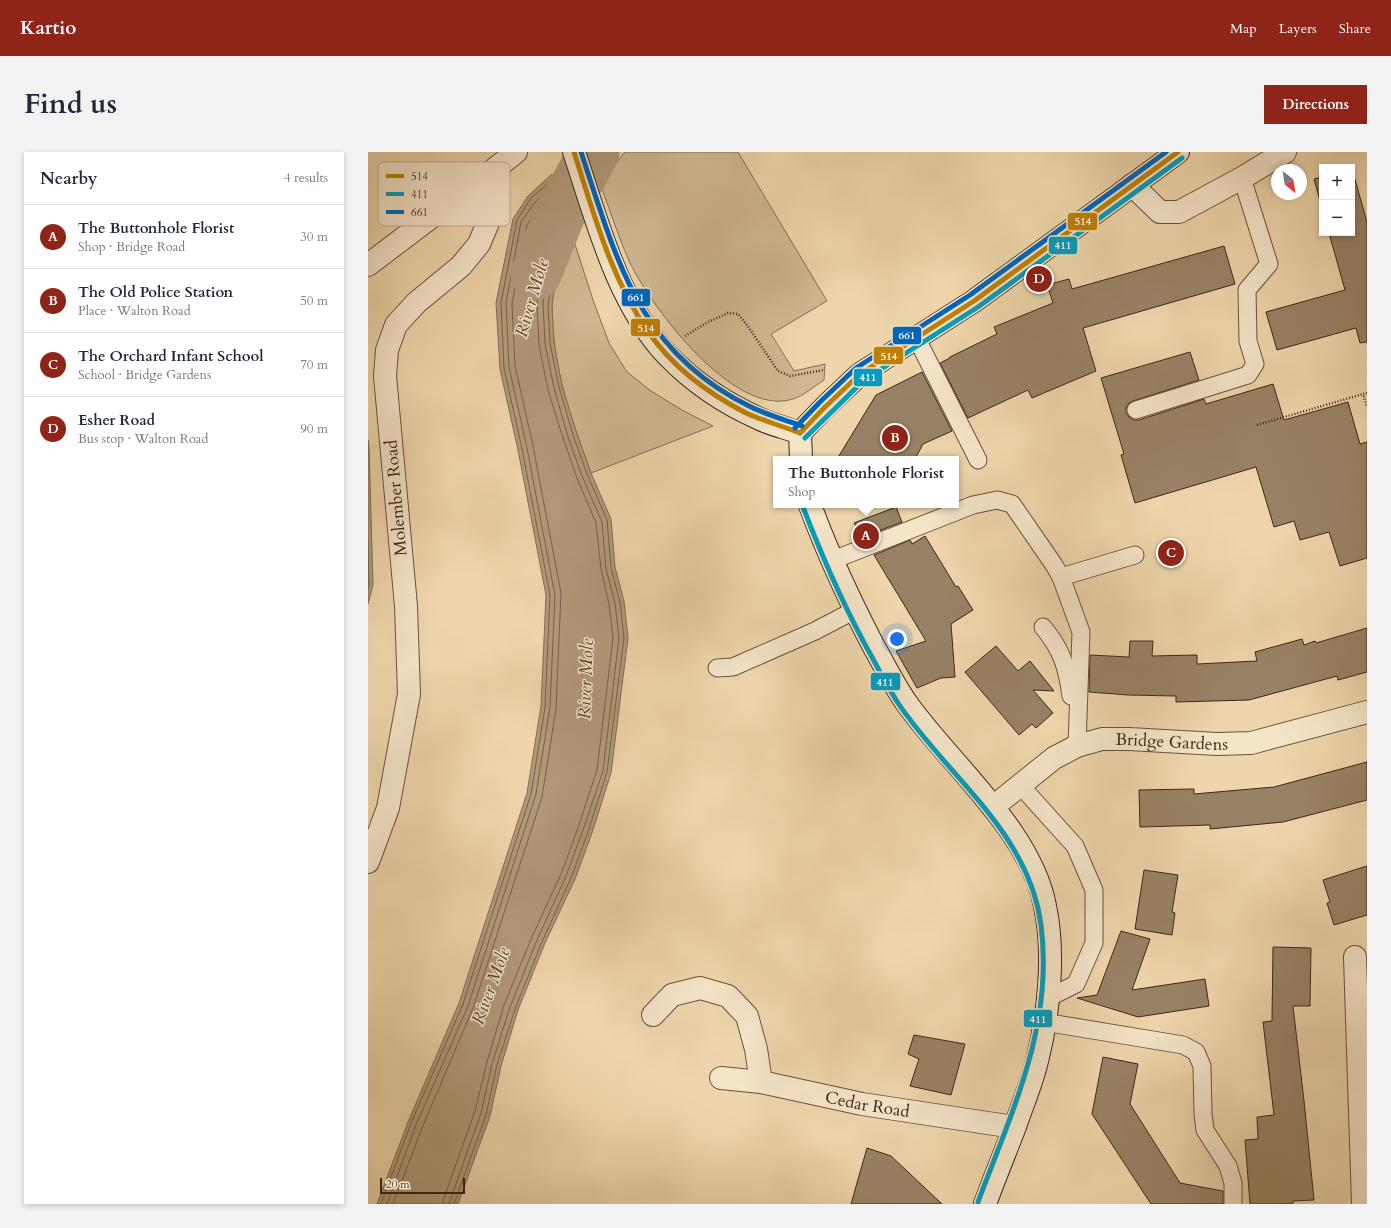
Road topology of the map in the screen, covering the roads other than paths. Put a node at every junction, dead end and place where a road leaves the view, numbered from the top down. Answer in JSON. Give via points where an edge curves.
{"nodes":[{"id":1,"x":516,"y":152,"type":"edge"},
{"id":2,"x":574,"y":152,"type":"edge"},
{"id":3,"x":1178,"y":152,"type":"edge"},
{"id":4,"x":1285,"y":152,"type":"edge"},
{"id":5,"x":504,"y":162,"type":"edge"},
{"id":6,"x":1242,"y":178,"type":"junction"},
{"id":7,"x":1132,"y":185,"type":"junction"},
{"id":8,"x":419,"y":226,"type":"edge"},
{"id":9,"x":487,"y":226,"type":"edge"},
{"id":10,"x":368,"y":265,"type":"edge"},
{"id":11,"x":917,"y":339,"type":"junction"},
{"id":12,"x":1136,"y":410,"type":"dead end"},
{"id":13,"x":800,"y":433,"type":"junction"},
{"id":14,"x":801,"y":456,"type":"edge"},
{"id":15,"x":978,"y":460,"type":"dead end"},
{"id":16,"x":811,"y":508,"type":"edge"},
{"id":17,"x":1135,"y":555,"type":"dead end"},
{"id":18,"x":833,"y":560,"type":"junction"},
{"id":19,"x":1060,"y":577,"type":"junction"},
{"id":20,"x":855,"y":610,"type":"junction"},
{"id":21,"x":1043,"y":627,"type":"dead end"},
{"id":22,"x":717,"y":668,"type":"dead end"},
{"id":23,"x":1367,"y":712,"type":"edge"},
{"id":24,"x":1077,"y":746,"type":"junction"},
{"id":25,"x":1020,"y":785,"type":"junction"},
{"id":26,"x":993,"y":807,"type":"junction"},
{"id":27,"x":368,"y":862,"type":"edge"},
{"id":28,"x":1355,"y":957,"type":"dead end"},
{"id":29,"x":1048,"y":998,"type":"junction"},
{"id":30,"x":653,"y":1015,"type":"dead end"},
{"id":31,"x":1044,"y":1022,"type":"junction"},
{"id":32,"x":721,"y":1078,"type":"dead end"},
{"id":33,"x":761,"y":1082,"type":"junction"},
{"id":34,"x":1014,"y":1127,"type":"junction"},
{"id":35,"x":985,"y":1204,"type":"edge"},
{"id":36,"x":1233,"y":1204,"type":"edge"},
{"id":37,"x":1363,"y":1204,"type":"edge"}],
"edges":[{"from":1,"to":5,"type":"street"},
{"from":2,"to":13,"type":"street","via":[[622,287],[643,323],[667,355],[693,379],[720,398],[760,419]]},
{"from":3,"to":7,"type":"street"},
{"from":4,"to":6,"type":"street"},
{"from":6,"to":7,"type":"street","via":[[1179,212],[1160,212]]},
{"from":6,"to":12,"type":"lane","via":[[1269,264],[1247,290],[1248,341],[1255,364],[1248,375]]},
{"from":7,"to":11,"type":"street","via":[[974,301]]},
{"from":8,"to":10,"type":"street"},
{"from":9,"to":27,"type":"street","name":"Molember Road","via":[[479,244],[461,266],[416,303],[396,325],[387,350],[385,376],[406,606],[409,694],[388,808]]},
{"from":11,"to":13,"type":"street","via":[[860,374]]},
{"from":11,"to":15,"type":"lane"},
{"from":13,"to":14,"type":"street"},
{"from":16,"to":18,"type":"street"},
{"from":17,"to":19,"type":"lane"},
{"from":18,"to":19,"type":"lane","via":[[973,505],[997,500],[1012,504]]},
{"from":18,"to":20,"type":"street"},
{"from":19,"to":24,"type":"lane","via":[[1081,632]]},
{"from":20,"to":22,"type":"lane","via":[[815,631],[733,667]]},
{"from":20,"to":26,"type":"street","via":[[906,703]]},
{"from":21,"to":24,"type":"lane","via":[[1060,651],[1068,672]]},
{"from":23,"to":24,"type":"street","name":"Bridge Gardens","via":[[1251,743],[1102,739]]},
{"from":24,"to":25,"type":"street","name":"Bridge Gardens","via":[[1054,758]]},
{"from":25,"to":26,"type":"street","name":"Bridge Gardens"},
{"from":25,"to":29,"type":"lane","via":[[1075,846],[1094,890],[1094,943],[1076,984]]},
{"from":26,"to":29,"type":"street","via":[[1035,872],[1045,904],[1049,934]]},
{"from":28,"to":37,"type":"street"},
{"from":29,"to":31,"type":"street"},
{"from":30,"to":33,"type":"street","via":[[672,995],[700,988],[728,996],[747,1016]]},
{"from":31,"to":34,"type":"street","via":[[1037,1061]]},
{"from":31,"to":36,"type":"lane","via":[[1183,1045],[1196,1052],[1202,1066],[1205,1130],[1228,1166],[1233,1184]]},
{"from":32,"to":33,"type":"street","name":"Cedar Road"},
{"from":33,"to":34,"type":"street","name":"Cedar Road","via":[[862,1104]]},
{"from":34,"to":35,"type":"street"}]}
